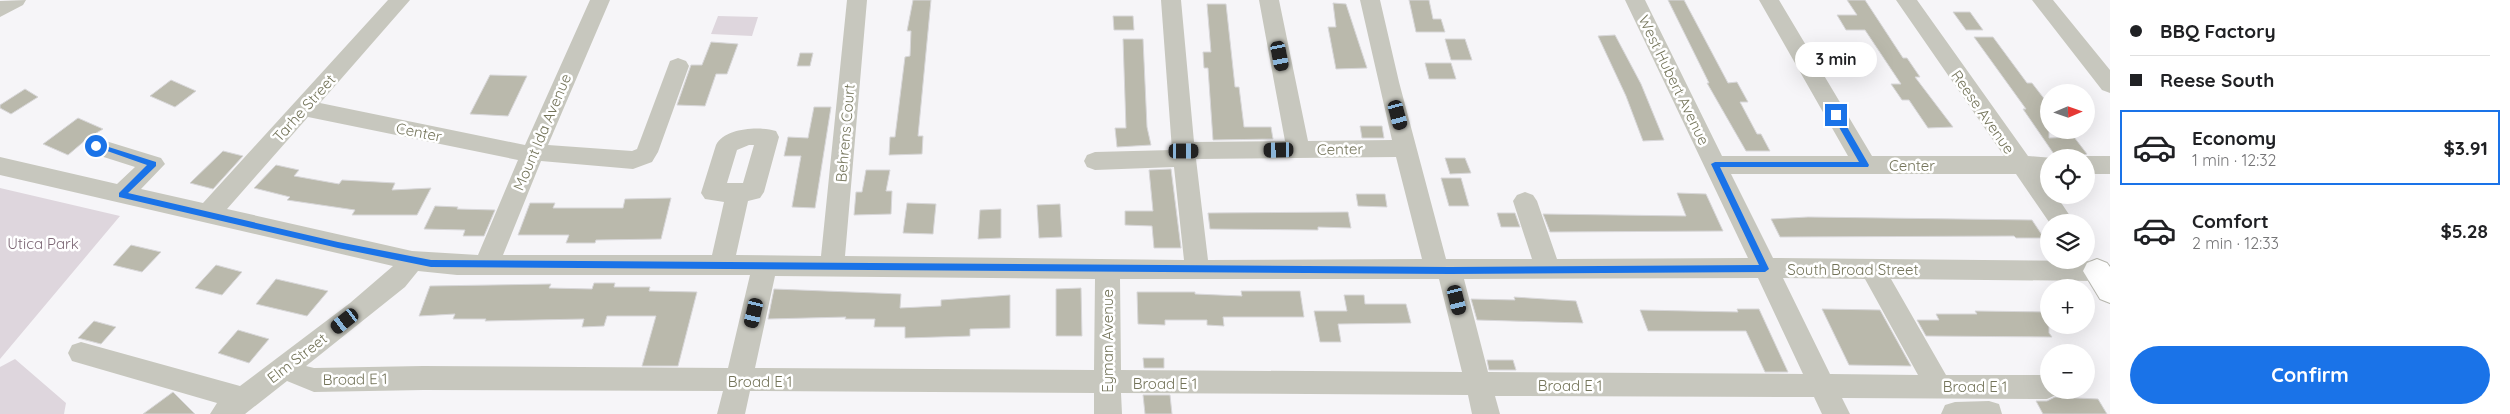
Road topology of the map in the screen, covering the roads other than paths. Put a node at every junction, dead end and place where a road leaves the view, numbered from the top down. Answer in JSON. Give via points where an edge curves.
{"nodes":[{"id":1,"x":16,"y":0,"type":"edge"},
{"id":2,"x":400,"y":0,"type":"edge"},
{"id":3,"x":600,"y":0,"type":"edge"},
{"id":4,"x":857,"y":0,"type":"edge"},
{"id":5,"x":1171,"y":0,"type":"edge"},
{"id":6,"x":1270,"y":0,"type":"edge"},
{"id":7,"x":1370,"y":0,"type":"edge"},
{"id":8,"x":1634,"y":0,"type":"edge"},
{"id":9,"x":1769,"y":0,"type":"edge"},
{"id":10,"x":1906,"y":0,"type":"edge"},
{"id":11,"x":2042,"y":0,"type":"edge"},
{"id":12,"x":0,"y":10,"type":"edge"},
{"id":13,"x":678,"y":66,"type":"dead end"},
{"id":14,"x":2110,"y":85,"type":"edge"},
{"id":15,"x":304,"y":108,"type":"junction"},
{"id":16,"x":96,"y":146,"type":"dead end"},
{"id":17,"x":1406,"y":148,"type":"junction"},
{"id":18,"x":1298,"y":149,"type":"junction"},
{"id":19,"x":533,"y":154,"type":"junction"},
{"id":20,"x":1184,"y":154,"type":"junction"},
{"id":21,"x":1096,"y":160,"type":"dead end"},
{"id":22,"x":1715,"y":164,"type":"junction"},
{"id":23,"x":1865,"y":165,"type":"junction"},
{"id":24,"x":2020,"y":165,"type":"junction"},
{"id":25,"x":2040,"y":165,"type":"edge"},
{"id":26,"x":2095,"y":165,"type":"edge"},
{"id":27,"x":2110,"y":165,"type":"edge"},
{"id":28,"x":0,"y":166,"type":"edge"},
{"id":29,"x":738,"y":192,"type":"dead end"},
{"id":30,"x":121,"y":195,"type":"junction"},
{"id":31,"x":1525,"y":201,"type":"dead end"},
{"id":32,"x":2056,"y":214,"type":"edge"},
{"id":33,"x":207,"y":215,"type":"junction"},
{"id":34,"x":412,"y":261,"type":"junction"},
{"id":35,"x":487,"y":265,"type":"junction"},
{"id":36,"x":722,"y":265,"type":"junction"},
{"id":37,"x":765,"y":265,"type":"junction"},
{"id":38,"x":832,"y":266,"type":"junction"},
{"id":39,"x":1107,"y":269,"type":"junction"},
{"id":40,"x":1765,"y":269,"type":"junction"},
{"id":41,"x":1197,"y":270,"type":"junction"},
{"id":42,"x":1443,"y":270,"type":"junction"},
{"id":43,"x":1548,"y":270,"type":"junction"},
{"id":44,"x":1872,"y":270,"type":"junction"},
{"id":45,"x":2101,"y":277,"type":"edge"},
{"id":46,"x":81,"y":353,"type":"dead end"},
{"id":47,"x":287,"y":366,"type":"junction"},
{"id":48,"x":738,"y":380,"type":"junction"},
{"id":49,"x":1108,"y":382,"type":"junction"},
{"id":50,"x":1478,"y":384,"type":"junction"},
{"id":51,"x":1822,"y":386,"type":"junction"},
{"id":52,"x":1938,"y":386,"type":"junction"},
{"id":53,"x":1981,"y":386,"type":"junction"},
{"id":54,"x":2040,"y":387,"type":"edge"},
{"id":55,"x":234,"y":407,"type":"edge"},
{"id":56,"x":1989,"y":413,"type":"edge"},
{"id":57,"x":731,"y":414,"type":"edge"},
{"id":58,"x":1108,"y":414,"type":"edge"},
{"id":59,"x":1486,"y":414,"type":"edge"},
{"id":60,"x":1836,"y":414,"type":"edge"},
{"id":61,"x":1954,"y":414,"type":"edge"}],
"edges":[{"from":1,"to":12,"type":"street"},
{"from":2,"to":15,"type":"street","name":"Tarhe Street"},
{"from":3,"to":19,"type":"street","name":"Mount Ida Avenue"},
{"from":4,"to":38,"type":"street","name":"Behrens Court"},
{"from":5,"to":20,"type":"street"},
{"from":6,"to":18,"type":"street"},
{"from":7,"to":17,"type":"street"},
{"from":8,"to":22,"type":"street","name":"West Hubert Avenue"},
{"from":9,"to":23,"type":"lane"},
{"from":10,"to":24,"type":"street","name":"Reese Avenue"},
{"from":11,"to":14,"type":"street"},
{"from":13,"to":19,"type":"street","name":"Center","via":[[644,156],[633,160]]},
{"from":15,"to":19,"type":"street","name":"Center"},
{"from":15,"to":33,"type":"street","name":"Tarhe Street"},
{"from":16,"to":30,"type":"street","via":[[153,164]]},
{"from":17,"to":18,"type":"street","name":"Center"},
{"from":17,"to":42,"type":"street"},
{"from":18,"to":20,"type":"street","name":"Center"},
{"from":19,"to":35,"type":"street","name":"Mount Ida Avenue"},
{"from":20,"to":21,"type":"street","name":"Center"},
{"from":20,"to":41,"type":"street"},
{"from":22,"to":23,"type":"street","name":"Center"},
{"from":22,"to":40,"type":"street","name":"West Hubert Avenue"},
{"from":23,"to":24,"type":"street","name":"Center"},
{"from":24,"to":25,"type":"street","name":"Center"},
{"from":24,"to":32,"type":"street","name":"Reese Avenue"},
{"from":26,"to":27,"type":"street"},
{"from":28,"to":30,"type":"street","name":"South Broad Street"},
{"from":29,"to":36,"type":"street"},
{"from":30,"to":33,"type":"street","name":"South Broad Street"},
{"from":31,"to":43,"type":"street"},
{"from":33,"to":34,"type":"street","name":"South Broad Street"},
{"from":34,"to":35,"type":"street","name":"South Broad Street"},
{"from":34,"to":47,"type":"street","name":"Elm Street","via":[[396,280]]},
{"from":35,"to":36,"type":"street","name":"South Broad Street"},
{"from":36,"to":37,"type":"street","name":"South Broad Street"},
{"from":37,"to":38,"type":"street","name":"South Broad Street"},
{"from":37,"to":48,"type":"street"},
{"from":38,"to":39,"type":"street","name":"South Broad Street"},
{"from":39,"to":41,"type":"street","name":"South Broad Street"},
{"from":39,"to":49,"type":"street","name":"Eyman Avenue"},
{"from":40,"to":43,"type":"street","name":"South Broad Street"},
{"from":40,"to":44,"type":"street","name":"South Broad Street"},
{"from":40,"to":51,"type":"street","name":"West Hubert Avenue"},
{"from":41,"to":42,"type":"street","name":"South Broad Street"},
{"from":42,"to":43,"type":"street","name":"South Broad Street"},
{"from":42,"to":50,"type":"street"},
{"from":44,"to":45,"type":"street","name":"South Broad Street"},
{"from":44,"to":52,"type":"street"},
{"from":46,"to":55,"type":"street"},
{"from":47,"to":48,"type":"street","name":"Broad E 1","via":[[300,376],[314,380]]},
{"from":47,"to":55,"type":"street","name":"Elm Street"},
{"from":48,"to":49,"type":"street","name":"Broad E 1"},
{"from":48,"to":57,"type":"street"},
{"from":49,"to":50,"type":"street","name":"Broad E 1"},
{"from":49,"to":58,"type":"street","name":"Eyman Avenue"},
{"from":50,"to":51,"type":"street","name":"Broad E 1"},
{"from":50,"to":59,"type":"street"},
{"from":51,"to":52,"type":"street","name":"Broad E 1"},
{"from":51,"to":60,"type":"street","name":"West Hubert Avenue"},
{"from":52,"to":53,"type":"street","name":"Broad E 1"},
{"from":53,"to":54,"type":"street","name":"Broad E 1"},
{"from":53,"to":56,"type":"street","via":[[1990,405]]},
{"from":56,"to":61,"type":"street"}]}
